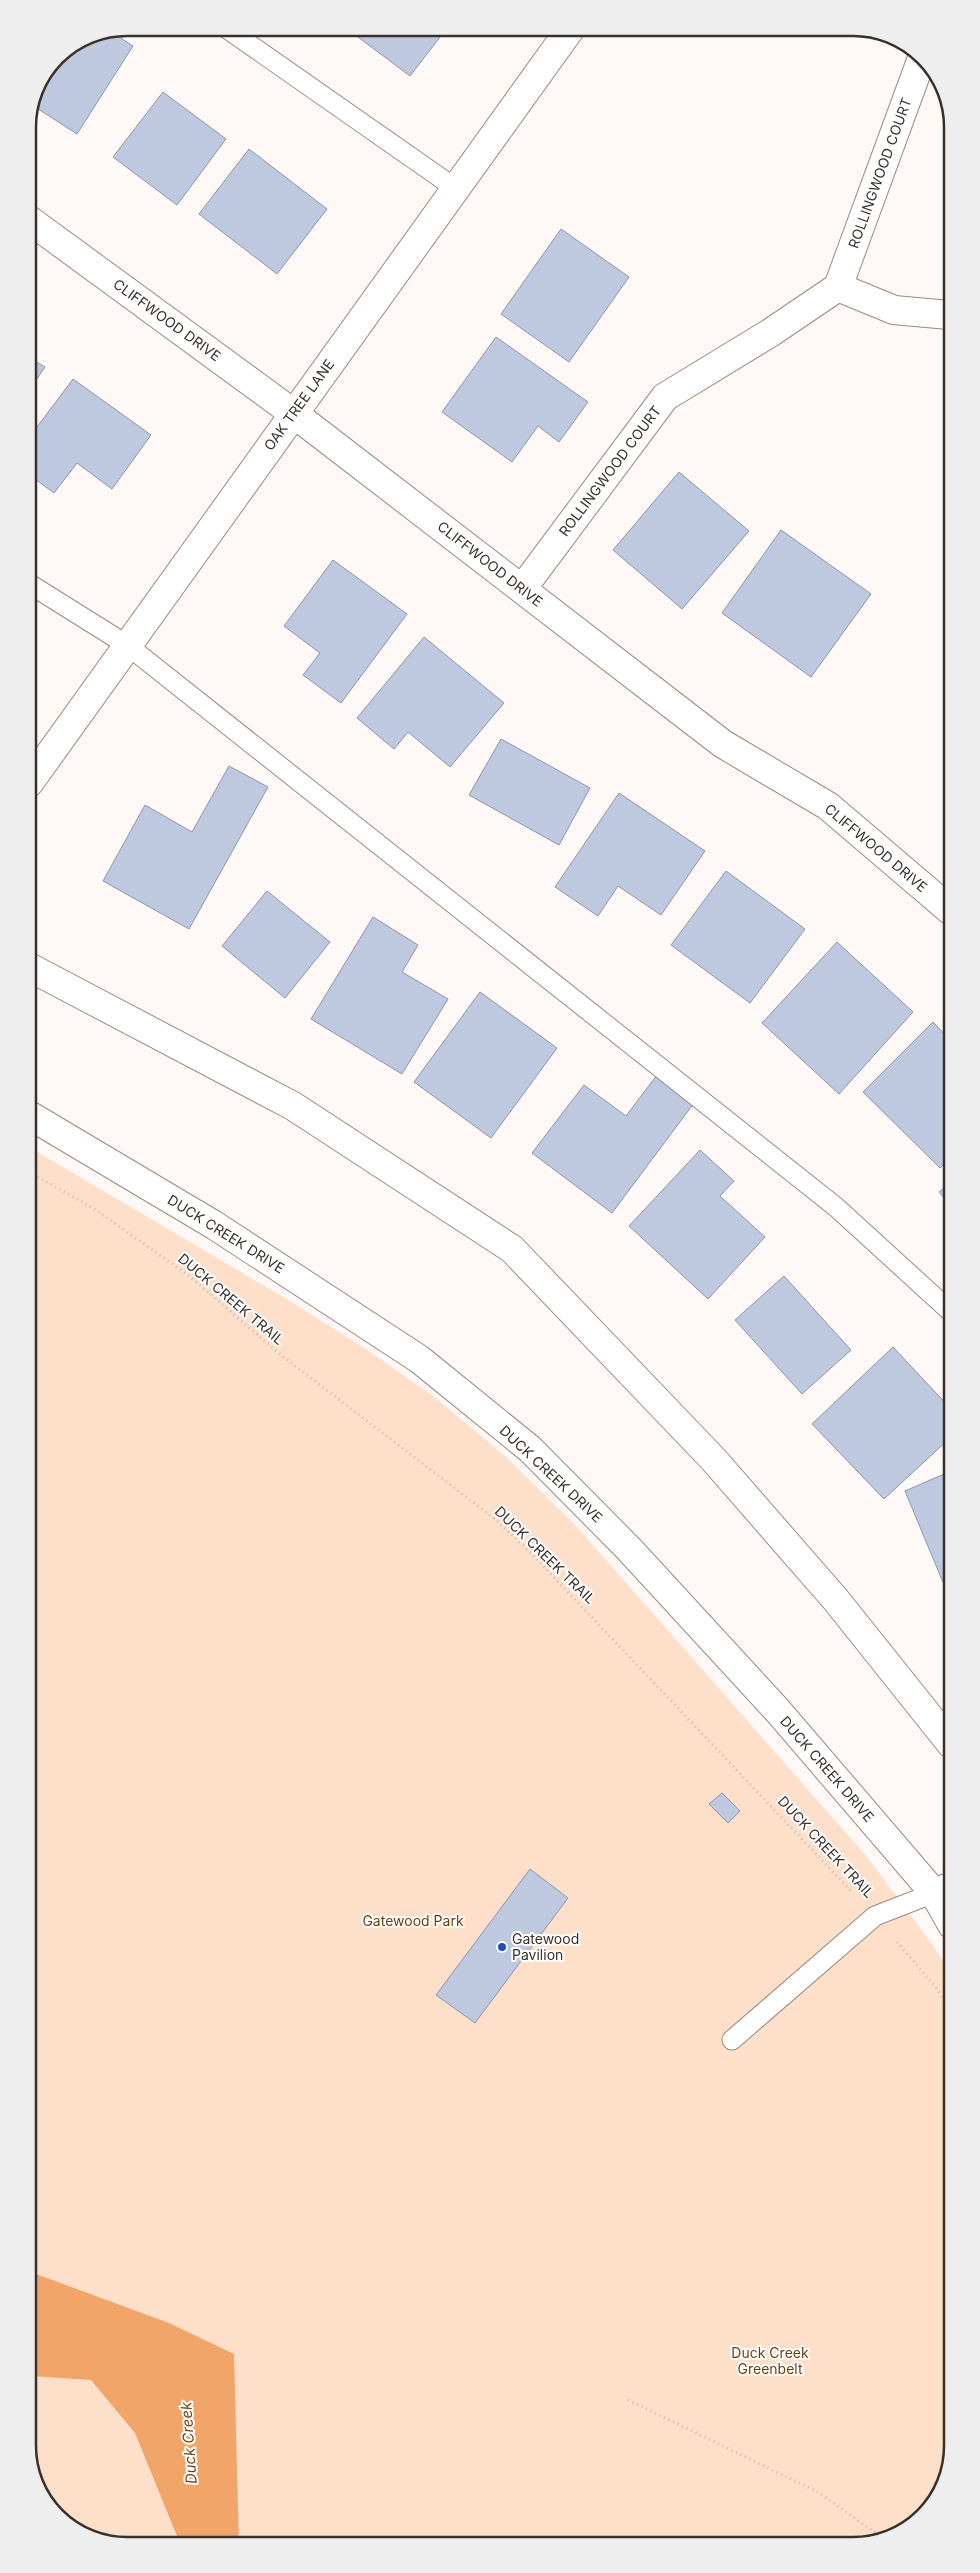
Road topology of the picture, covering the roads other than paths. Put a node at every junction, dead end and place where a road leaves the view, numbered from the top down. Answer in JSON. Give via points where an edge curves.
{"nodes":[{"id":1,"x":237,"y":36,"type":"edge"},
{"id":2,"x":565,"y":36,"type":"edge"},
{"id":3,"x":919,"y":65,"type":"edge"},
{"id":4,"x":455,"y":188,"type":"junction"},
{"id":5,"x":36,"y":225,"type":"edge"},
{"id":6,"x":838,"y":287,"type":"junction"},
{"id":7,"x":944,"y":315,"type":"edge"},
{"id":8,"x":293,"y":413,"type":"junction"},
{"id":9,"x":36,"y":588,"type":"edge"},
{"id":10,"x":522,"y":589,"type":"junction"},
{"id":11,"x":127,"y":645,"type":"junction"},
{"id":12,"x":36,"y":773,"type":"edge"},
{"id":13,"x":944,"y":905,"type":"edge"},
{"id":14,"x":36,"y":971,"type":"edge"},
{"id":15,"x":36,"y":1119,"type":"edge"},
{"id":16,"x":944,"y":1306,"type":"edge"},
{"id":17,"x":944,"y":1734,"type":"edge"},
{"id":18,"x":943,"y":1890,"type":"edge"},
{"id":19,"x":732,"y":2040,"type":"dead end"}],
"edges":[{"from":1,"to":4,"type":"lane"},
{"from":2,"to":4,"type":"street","name":"OAK TREE LANE"},
{"from":3,"to":6,"type":"street","name":"ROLLINGWOOD COURT"},
{"from":4,"to":8,"type":"street","name":"OAK TREE LANE"},
{"from":5,"to":8,"type":"street","name":"CLIFFWOOD DRIVE"},
{"from":6,"to":7,"type":"street","via":[[894,310]]},
{"from":6,"to":10,"type":"street","name":"ROLLINGWOOD COURT","via":[[665,397]]},
{"from":8,"to":10,"type":"street","name":"CLIFFWOOD DRIVE"},
{"from":8,"to":11,"type":"street","name":"OAK TREE LANE"},
{"from":9,"to":11,"type":"lane"},
{"from":10,"to":13,"type":"street","name":"CLIFFWOOD DRIVE","via":[[723,744],[828,806]]},
{"from":11,"to":12,"type":"street","name":"OAK TREE LANE"},
{"from":11,"to":16,"type":"lane","via":[[836,1207]]},
{"from":14,"to":17,"type":"street","via":[[293,1106],[512,1249],[714,1460],[836,1600]]},
{"from":15,"to":18,"type":"street","name":"DUCK CREEK DRIVE","via":[[214,1225],[419,1359],[530,1450],[629,1549]]},
{"from":18,"to":19,"type":"lane","via":[[875,1916]]}]}
